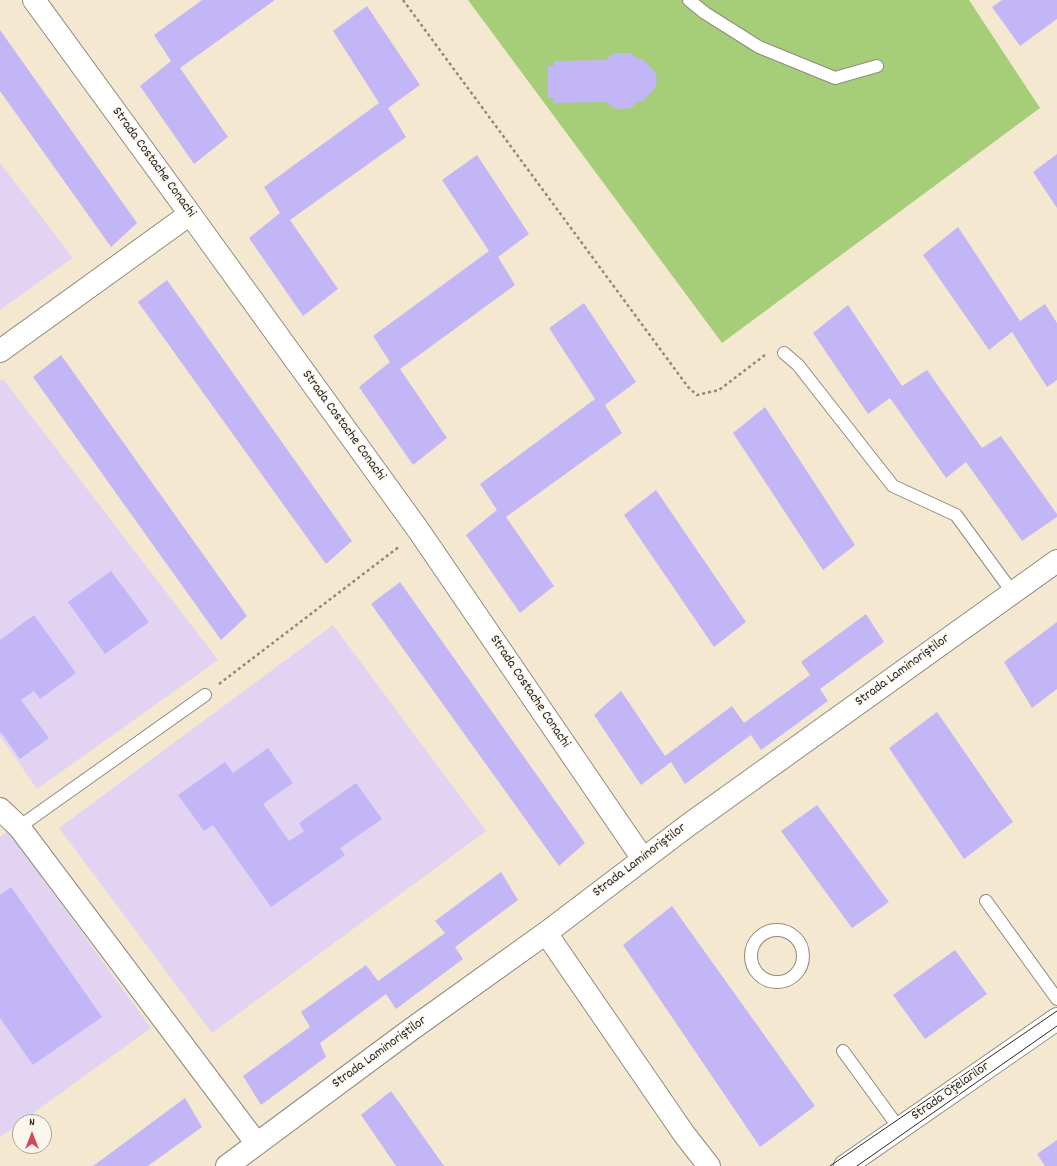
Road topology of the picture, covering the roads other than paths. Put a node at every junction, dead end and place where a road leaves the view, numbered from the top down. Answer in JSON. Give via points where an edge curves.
{"nodes":[{"id":1,"x":34,"y":0,"type":"edge"},
{"id":2,"x":689,"y":0,"type":"edge"},
{"id":3,"x":877,"y":66,"type":"dead end"},
{"id":4,"x":190,"y":214,"type":"junction"},
{"id":5,"x":0,"y":352,"type":"edge"},
{"id":6,"x":784,"y":352,"type":"road end"},
{"id":7,"x":1057,"y":561,"type":"edge"},
{"id":8,"x":1013,"y":593,"type":"junction"},
{"id":9,"x":205,"y":695,"type":"road end"},
{"id":10,"x":0,"y":809,"type":"edge"},
{"id":11,"x":19,"y":827,"type":"junction"},
{"id":12,"x":643,"y":859,"type":"junction"},
{"id":13,"x":986,"y":901,"type":"dead end"},
{"id":14,"x":546,"y":933,"type":"junction"},
{"id":15,"x":760,"y":936,"type":"joint"},
{"id":16,"x":1057,"y":999,"type":"edge"},
{"id":17,"x":1057,"y":1019,"type":"edge"},
{"id":18,"x":843,"y":1051,"type":"dead end"},
{"id":19,"x":898,"y":1128,"type":"junction"},
{"id":20,"x":257,"y":1144,"type":"junction"},
{"id":21,"x":227,"y":1166,"type":"edge"},
{"id":22,"x":709,"y":1166,"type":"edge"},
{"id":23,"x":846,"y":1166,"type":"edge"}],
"edges":[{"from":1,"to":4,"type":"street","name":"Strada Costache Conachi"},
{"from":2,"to":3,"type":"lane","via":[[759,47],[835,78]]},
{"from":4,"to":5,"type":"street"},
{"from":4,"to":12,"type":"street","name":"Strada Costache Conachi","via":[[419,531]]},
{"from":6,"to":8,"type":"lane","via":[[798,365],[893,486],[956,515]]},
{"from":7,"to":8,"type":"street","name":"Strada Laminoriștilor"},
{"from":8,"to":12,"type":"street","name":"Strada Laminoriștilor"},
{"from":9,"to":11,"type":"lane"},
{"from":10,"to":11,"type":"street"},
{"from":11,"to":20,"type":"street"},
{"from":12,"to":14,"type":"street","name":"Strada Laminoriștilor"},
{"from":13,"to":16,"type":"lane"},
{"from":14,"to":20,"type":"street","name":"Strada Laminoriștilor"},
{"from":14,"to":22,"type":"street","via":[[684,1134]]},
{"from":15,"to":15,"type":"lane","via":[[771,931],[783,931],[794,936],[801,946],[803,958],[799,969],[791,978],[772,981],[763,978],[756,971],[751,953],[754,943]]},
{"from":17,"to":19,"type":"street","name":"Strada Oțelarilor"},
{"from":18,"to":19,"type":"lane"},
{"from":19,"to":23,"type":"street","name":"Strada Oțelarilor"},
{"from":20,"to":21,"type":"street","name":"Strada Laminoriștilor"}]}
